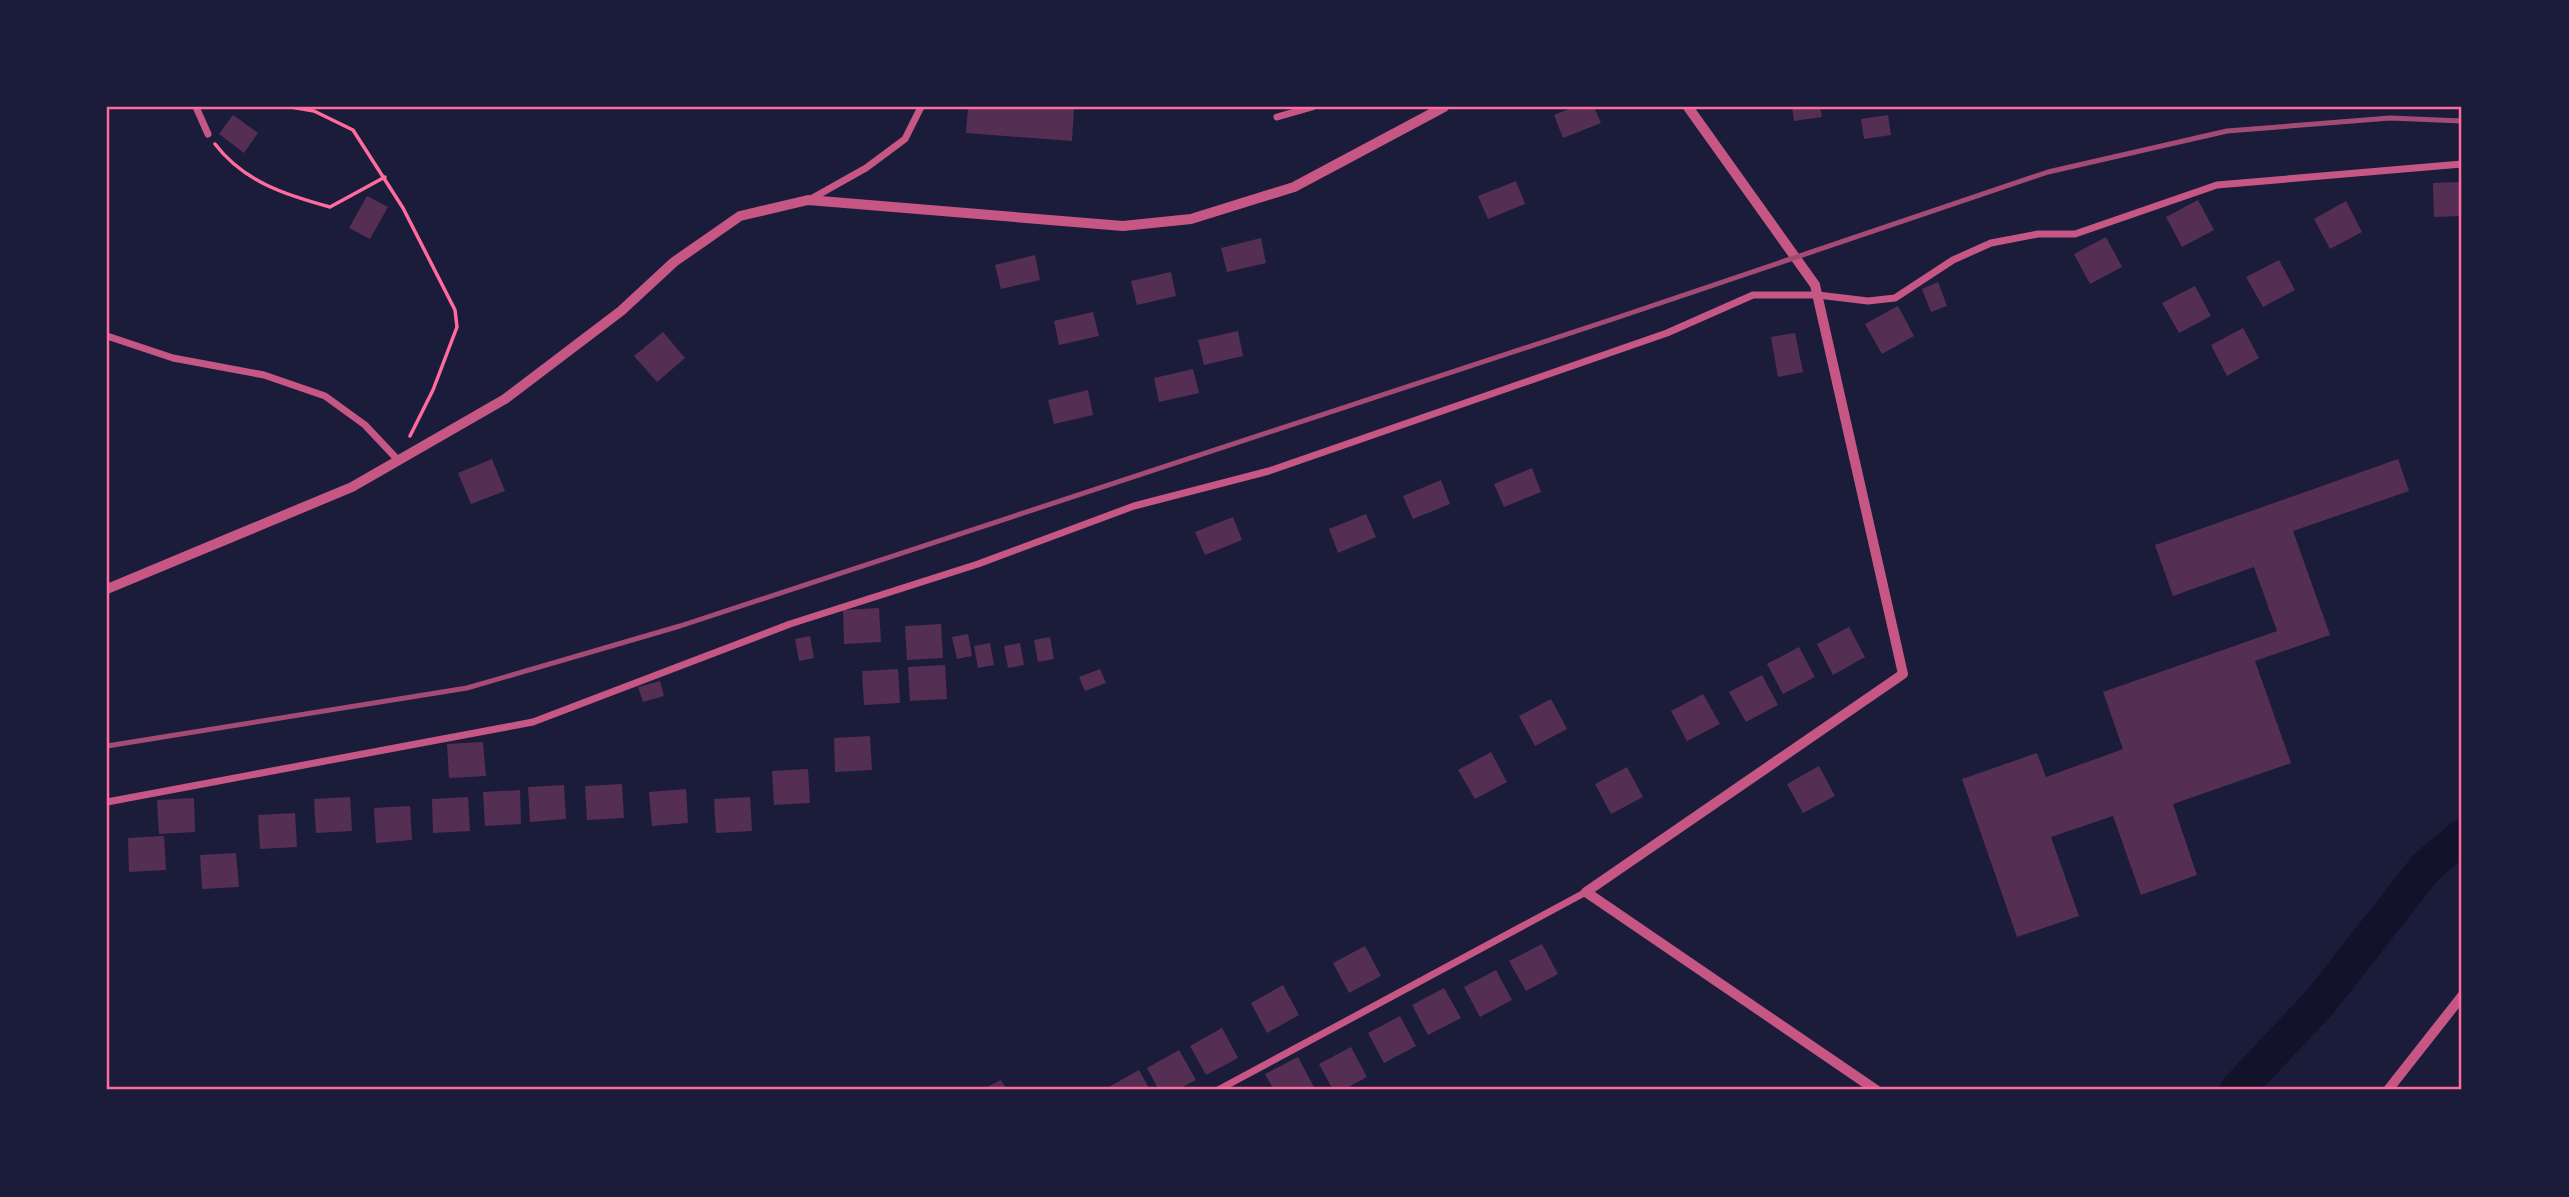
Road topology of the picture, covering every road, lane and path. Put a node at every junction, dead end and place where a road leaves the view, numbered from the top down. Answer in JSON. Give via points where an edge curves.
{"nodes":[{"id":1,"x":195,"y":107,"type":"edge"},
{"id":2,"x":291,"y":107,"type":"edge"},
{"id":3,"x":921,"y":107,"type":"edge"},
{"id":4,"x":1312,"y":107,"type":"edge"},
{"id":5,"x":1444,"y":107,"type":"edge"},
{"id":6,"x":1688,"y":107,"type":"edge"},
{"id":7,"x":1277,"y":117,"type":"dead end"},
{"id":8,"x":208,"y":134,"type":"joint"},
{"id":9,"x":2462,"y":164,"type":"edge"},
{"id":10,"x":385,"y":177,"type":"junction"},
{"id":11,"x":808,"y":200,"type":"junction"},
{"id":12,"x":1818,"y":295,"type":"junction"},
{"id":13,"x":107,"y":336,"type":"edge"},
{"id":14,"x":397,"y":460,"type":"junction"},
{"id":15,"x":107,"y":589,"type":"edge"},
{"id":16,"x":107,"y":802,"type":"edge"},
{"id":17,"x":1586,"y":892,"type":"junction"},
{"id":18,"x":2462,"y":996,"type":"edge"},
{"id":19,"x":1218,"y":1090,"type":"edge"},
{"id":20,"x":1876,"y":1090,"type":"edge"},
{"id":21,"x":2388,"y":1090,"type":"edge"}],
"edges":[{"from":1,"to":8,"type":"street"},
{"from":2,"to":10,"type":"path","via":[[314,111],[353,130]]},
{"from":3,"to":11,"type":"street","via":[[905,139],[866,168]]},
{"from":4,"to":7,"type":"street"},
{"from":5,"to":11,"type":"street","via":[[1294,187],[1191,219],[1123,226]]},
{"from":6,"to":12,"type":"street"},
{"from":8,"to":10,"type":"path","via":[[224,156],[263,186],[330,207]]},
{"from":9,"to":12,"type":"street","via":[[2217,185],[2075,234],[2038,234],[1991,243],[1953,260],[1895,298],[1868,301]]},
{"from":10,"to":14,"type":"path","via":[[455,310],[457,327],[433,390]]},
{"from":11,"to":14,"type":"street","via":[[740,216],[674,262],[621,311],[505,399]]},
{"from":12,"to":16,"type":"street","via":[[1753,295],[1654,338],[1269,471],[1134,506],[978,564],[790,624],[533,722]]},
{"from":12,"to":17,"type":"street","via":[[1903,674]]},
{"from":13,"to":14,"type":"street","via":[[173,358],[264,374],[325,397],[365,425]]},
{"from":14,"to":15,"type":"street","via":[[352,487]]},
{"from":17,"to":19,"type":"street"},
{"from":17,"to":20,"type":"street"},
{"from":18,"to":21,"type":"street"}]}
